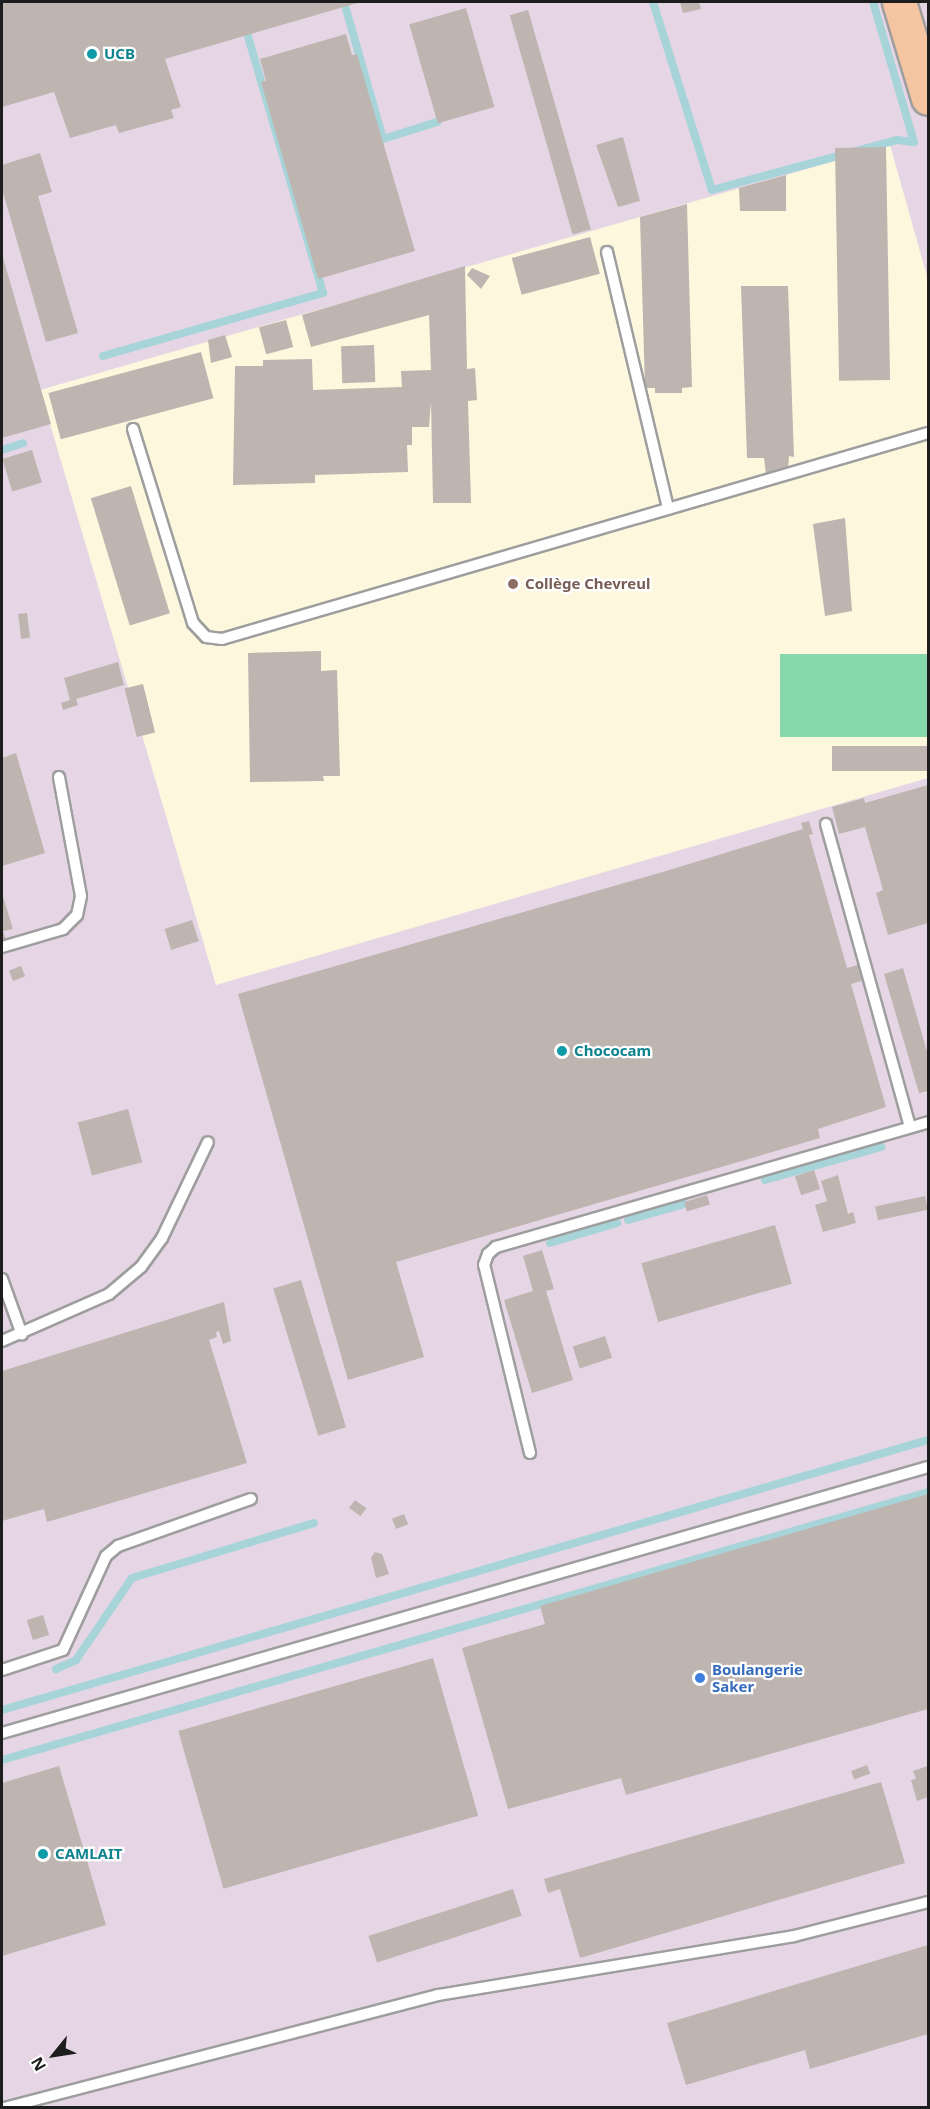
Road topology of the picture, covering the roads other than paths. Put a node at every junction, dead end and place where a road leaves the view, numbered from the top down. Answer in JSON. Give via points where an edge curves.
{"nodes":[{"id":1,"x":899,"y":2,"type":"edge"},
{"id":2,"x":928,"y":98,"type":"edge"},
{"id":3,"x":607,"y":252,"type":"dead end"},
{"id":4,"x":133,"y":429,"type":"dead end"},
{"id":5,"x":928,"y":433,"type":"edge"},
{"id":6,"x":668,"y":509,"type":"junction"},
{"id":7,"x":58,"y":777,"type":"dead end"},
{"id":8,"x":826,"y":824,"type":"dead end"},
{"id":9,"x":2,"y":947,"type":"edge"},
{"id":10,"x":928,"y":1122,"type":"edge"},
{"id":11,"x":910,"y":1127,"type":"junction"},
{"id":12,"x":208,"y":1142,"type":"dead end"},
{"id":13,"x":2,"y":1279,"type":"edge"},
{"id":14,"x":22,"y":1335,"type":"junction"},
{"id":15,"x":2,"y":1341,"type":"edge"},
{"id":16,"x":530,"y":1453,"type":"dead end"},
{"id":17,"x":928,"y":1467,"type":"edge"},
{"id":18,"x":251,"y":1499,"type":"dead end"},
{"id":19,"x":2,"y":1670,"type":"edge"},
{"id":20,"x":2,"y":1733,"type":"edge"},
{"id":21,"x":928,"y":1902,"type":"edge"},
{"id":22,"x":4,"y":2108,"type":"edge"}],
"edges":[{"from":1,"to":2,"type":"main road"},
{"from":3,"to":6,"type":"lane"},
{"from":4,"to":6,"type":"lane","via":[[194,623],[206,637],[222,639]]},
{"from":5,"to":6,"type":"lane"},
{"from":7,"to":9,"type":"lane","via":[[81,896],[78,915],[63,929]]},
{"from":8,"to":11,"type":"lane"},
{"from":10,"to":11,"type":"lane"},
{"from":11,"to":16,"type":"lane","via":[[496,1246],[484,1265]]},
{"from":12,"to":14,"type":"lane","via":[[162,1238],[141,1267],[109,1294]]},
{"from":13,"to":14,"type":"lane"},
{"from":14,"to":15,"type":"lane"},
{"from":17,"to":20,"type":"lane"},
{"from":18,"to":19,"type":"lane","via":[[118,1546],[106,1556],[63,1650]]},
{"from":21,"to":22,"type":"lane","via":[[794,1936],[438,1995]]}]}
